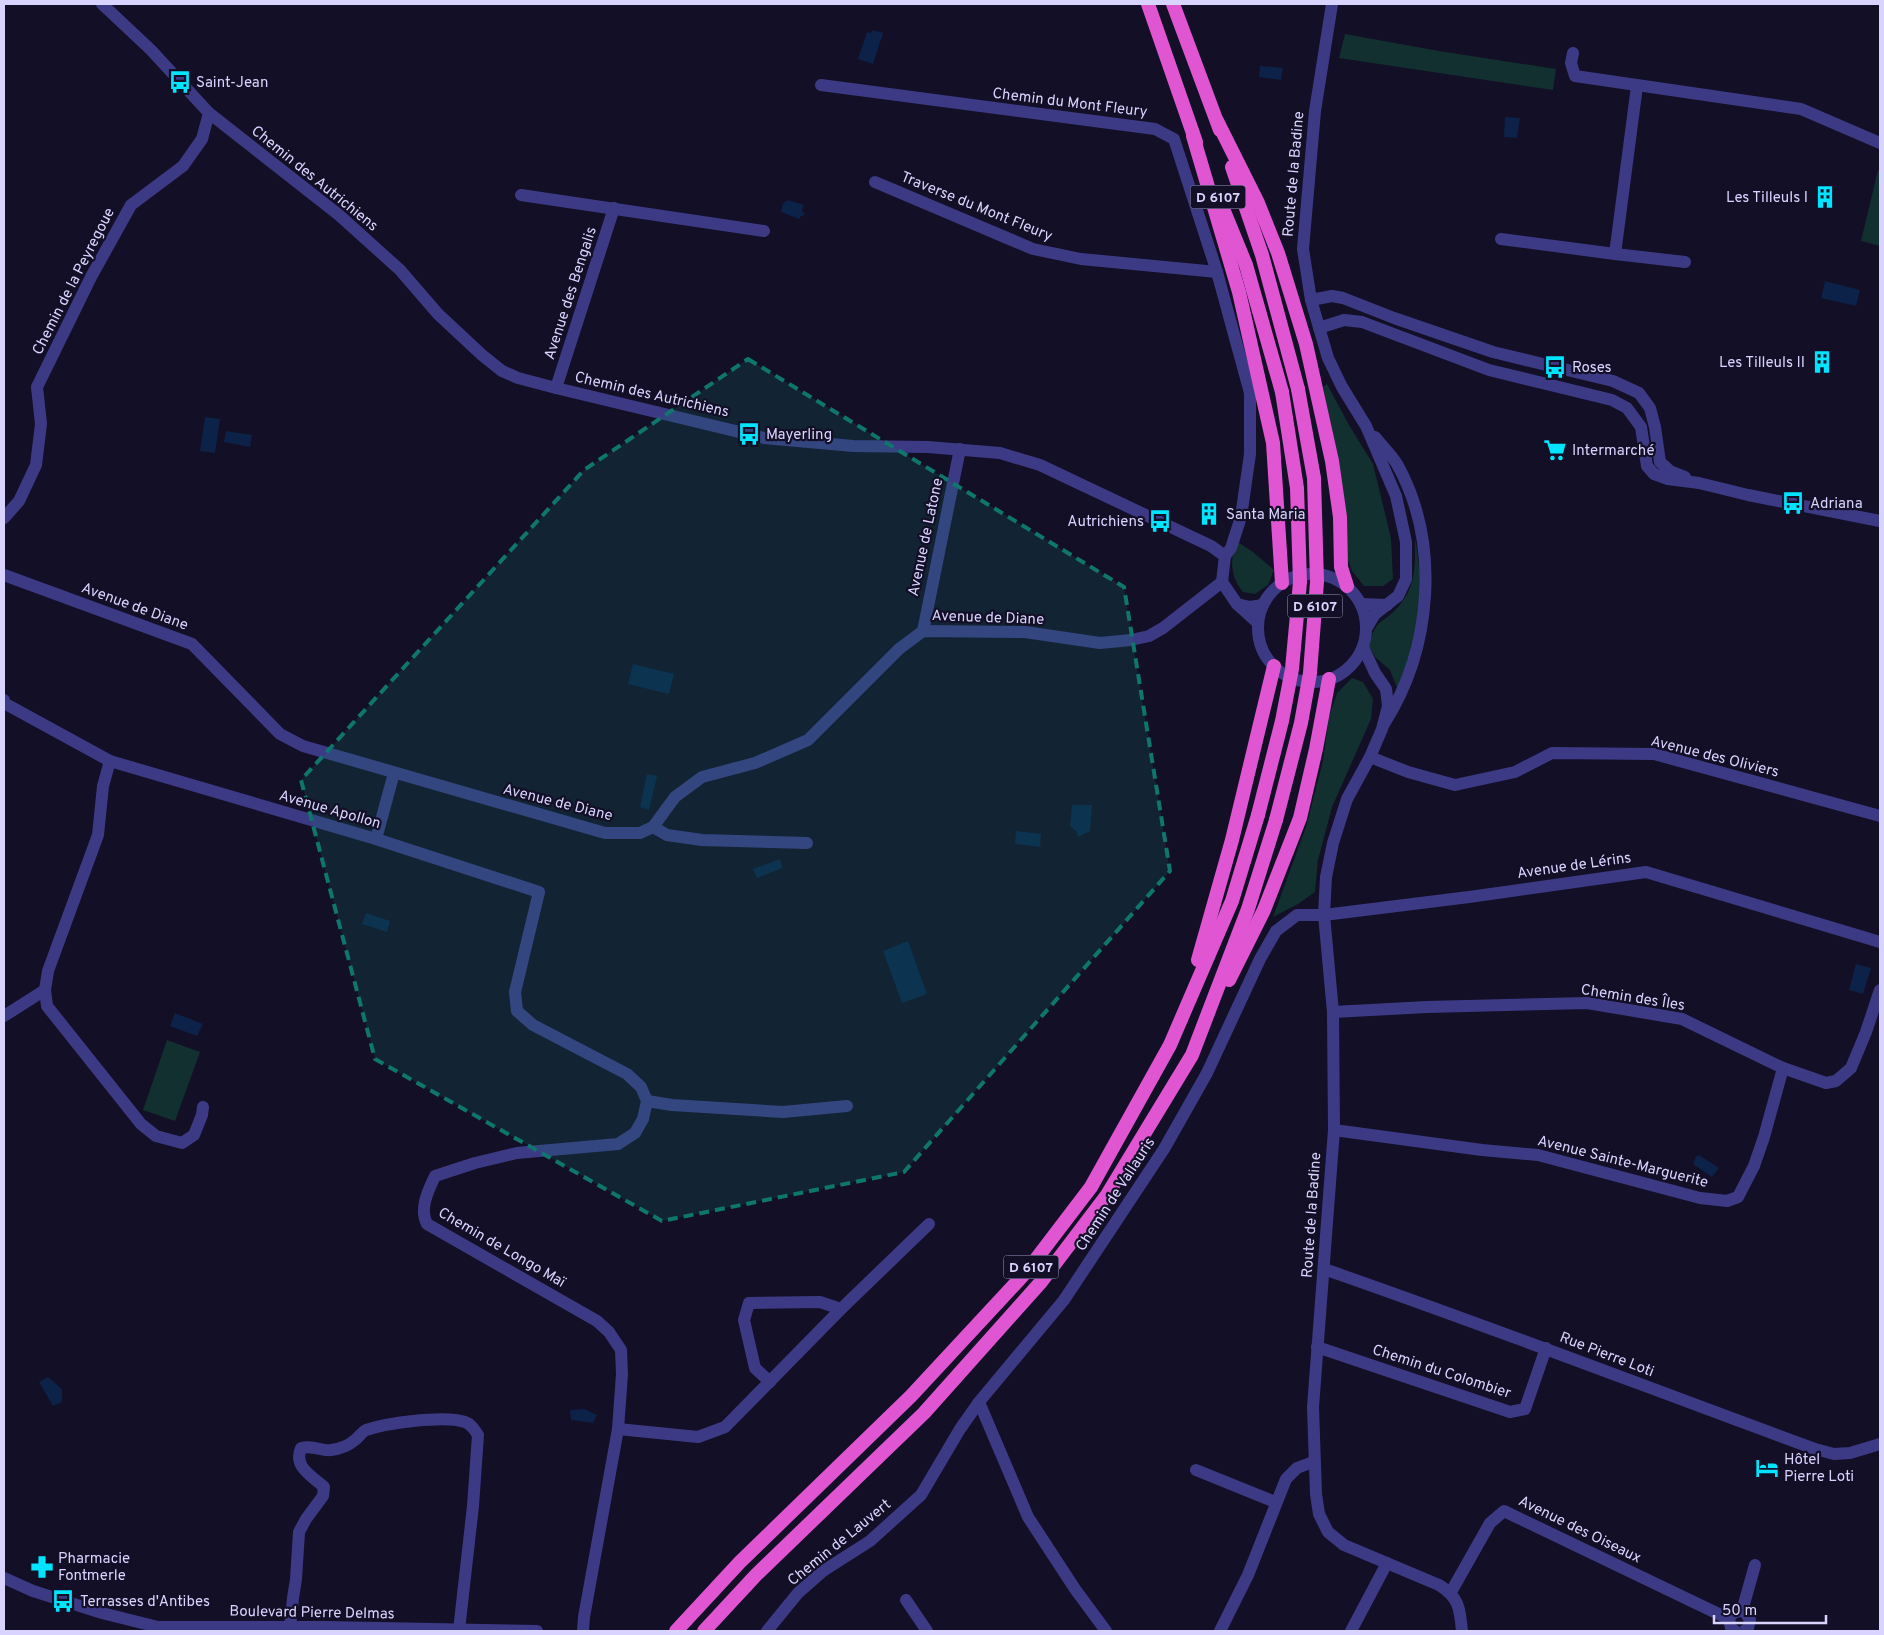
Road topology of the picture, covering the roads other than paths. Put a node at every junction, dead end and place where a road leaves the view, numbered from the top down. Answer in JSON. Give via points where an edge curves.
{"nodes":[{"id":1,"x":102,"y":4,"type":"edge"},
{"id":2,"x":1148,"y":4,"type":"edge"},
{"id":3,"x":1174,"y":4,"type":"edge"},
{"id":4,"x":1332,"y":4,"type":"edge"},
{"id":5,"x":1573,"y":53,"type":"dead end"},
{"id":6,"x":821,"y":85,"type":"dead end"},
{"id":7,"x":1637,"y":86,"type":"junction"},
{"id":8,"x":208,"y":114,"type":"junction"},
{"id":9,"x":1217,"y":120,"type":"junction"},
{"id":10,"x":1193,"y":136,"type":"junction"},
{"id":11,"x":1880,"y":143,"type":"edge"},
{"id":12,"x":875,"y":182,"type":"dead end"},
{"id":13,"x":521,"y":195,"type":"dead end"},
{"id":14,"x":614,"y":208,"type":"junction"},
{"id":15,"x":764,"y":230,"type":"dead end"},
{"id":16,"x":1501,"y":239,"type":"dead end"},
{"id":17,"x":1615,"y":254,"type":"junction"},
{"id":18,"x":1685,"y":262,"type":"dead end"},
{"id":19,"x":1217,"y":272,"type":"junction"},
{"id":20,"x":1311,"y":300,"type":"junction"},
{"id":21,"x":1319,"y":328,"type":"junction"},
{"id":22,"x":1493,"y":352,"type":"junction"},
{"id":23,"x":1489,"y":370,"type":"junction"},
{"id":24,"x":556,"y":388,"type":"junction"},
{"id":25,"x":1366,"y":426,"type":"junction"},
{"id":26,"x":960,"y":449,"type":"junction"},
{"id":27,"x":1698,"y":483,"type":"junction"},
{"id":28,"x":4,"y":518,"type":"edge"},
{"id":29,"x":1880,"y":521,"type":"edge"},
{"id":30,"x":1225,"y":556,"type":"junction"},
{"id":31,"x":4,"y":576,"type":"edge"},
{"id":32,"x":1222,"y":582,"type":"junction"},
{"id":33,"x":1282,"y":583,"type":"junction"},
{"id":34,"x":1347,"y":586,"type":"junction"},
{"id":35,"x":1237,"y":604,"type":"junction"},
{"id":36,"x":1361,"y":604,"type":"junction"},
{"id":37,"x":1263,"y":605,"type":"junction"},
{"id":38,"x":1387,"y":605,"type":"junction"},
{"id":39,"x":1258,"y":623,"type":"junction"},
{"id":40,"x":1366,"y":629,"type":"junction"},
{"id":41,"x":922,"y":631,"type":"junction"},
{"id":42,"x":1363,"y":647,"type":"junction"},
{"id":43,"x":1274,"y":666,"type":"junction"},
{"id":44,"x":1351,"y":666,"type":"junction"},
{"id":45,"x":1375,"y":673,"type":"junction"},
{"id":46,"x":1329,"y":679,"type":"junction"},
{"id":47,"x":4,"y":702,"type":"edge"},
{"id":48,"x":1382,"y":729,"type":"junction"},
{"id":49,"x":1370,"y":757,"type":"junction"},
{"id":50,"x":110,"y":761,"type":"junction"},
{"id":51,"x":394,"y":773,"type":"junction"},
{"id":52,"x":1880,"y":816,"type":"edge"},
{"id":53,"x":653,"y":828,"type":"junction"},
{"id":54,"x":376,"y":839,"type":"junction"},
{"id":55,"x":807,"y":843,"type":"dead end"},
{"id":56,"x":1324,"y":915,"type":"junction"},
{"id":57,"x":1880,"y":942,"type":"edge"},
{"id":58,"x":45,"y":990,"type":"junction"},
{"id":59,"x":1880,"y":990,"type":"edge"},
{"id":60,"x":1333,"y":1012,"type":"junction"},
{"id":61,"x":1877,"y":1013,"type":"edge"},
{"id":62,"x":4,"y":1016,"type":"edge"},
{"id":63,"x":1170,"y":1045,"type":"junction"},
{"id":64,"x":1192,"y":1055,"type":"junction"},
{"id":65,"x":1783,"y":1068,"type":"junction"},
{"id":66,"x":647,"y":1101,"type":"junction"},
{"id":67,"x":847,"y":1106,"type":"dead end"},
{"id":68,"x":203,"y":1107,"type":"dead end"},
{"id":69,"x":1334,"y":1130,"type":"junction"},
{"id":70,"x":929,"y":1224,"type":"dead end"},
{"id":71,"x":1324,"y":1269,"type":"junction"},
{"id":72,"x":841,"y":1309,"type":"junction"},
{"id":73,"x":1317,"y":1347,"type":"junction"},
{"id":74,"x":1546,"y":1348,"type":"junction"},
{"id":75,"x":770,"y":1382,"type":"junction"},
{"id":76,"x":979,"y":1402,"type":"junction"},
{"id":77,"x":618,"y":1429,"type":"junction"},
{"id":78,"x":1880,"y":1444,"type":"edge"},
{"id":79,"x":1314,"y":1462,"type":"junction"},
{"id":80,"x":1196,"y":1470,"type":"dead end"},
{"id":81,"x":1276,"y":1502,"type":"junction"},
{"id":82,"x":1386,"y":1563,"type":"junction"},
{"id":83,"x":1755,"y":1565,"type":"dead end"},
{"id":84,"x":4,"y":1578,"type":"edge"},
{"id":85,"x":1451,"y":1592,"type":"junction"},
{"id":86,"x":906,"y":1600,"type":"dead end"},
{"id":87,"x":1742,"y":1611,"type":"junction"},
{"id":88,"x":1729,"y":1619,"type":"junction"},
{"id":89,"x":290,"y":1628,"type":"junction"},
{"id":90,"x":158,"y":1629,"type":"edge"},
{"id":91,"x":459,"y":1630,"type":"junction"},
{"id":92,"x":537,"y":1631,"type":"edge"},
{"id":93,"x":582,"y":1631,"type":"edge"},
{"id":94,"x":676,"y":1631,"type":"edge"},
{"id":95,"x":704,"y":1631,"type":"edge"},
{"id":96,"x":767,"y":1631,"type":"edge"},
{"id":97,"x":928,"y":1631,"type":"edge"},
{"id":98,"x":1106,"y":1631,"type":"edge"},
{"id":99,"x":1220,"y":1631,"type":"edge"},
{"id":100,"x":1351,"y":1631,"type":"edge"},
{"id":101,"x":1462,"y":1631,"type":"edge"},
{"id":102,"x":1735,"y":1631,"type":"edge"},
{"id":103,"x":1744,"y":1631,"type":"edge"}],
"edges":[{"from":1,"to":8,"type":"street","via":[[151,50]]},
{"from":2,"to":10,"type":"highway","number":"D 6107"},
{"from":3,"to":9,"type":"highway","number":"D 6107"},
{"from":4,"to":20,"type":"street","name":"Route de la Badine","via":[[1315,111],[1303,243]]},
{"from":5,"to":7,"type":"street","via":[[1571,64],[1575,76]]},
{"from":6,"to":19,"type":"street","name":"Chemin du Mont Fleury","via":[[1165,132],[1174,138]]},
{"from":7,"to":11,"type":"street","via":[[1801,109]]},
{"from":7,"to":17,"type":"street"},
{"from":8,"to":24,"type":"street","name":"Chemin des Autrichiens","via":[[334,211],[400,270],[438,314],[502,371]]},
{"from":8,"to":28,"type":"street","name":"Chemin de la Peyregoue","via":[[202,139],[183,166],[131,205],[91,277],[38,387],[41,424],[36,465],[19,501]]},
{"from":9,"to":34,"type":"highway","via":[[1258,203],[1278,253],[1306,344],[1332,461],[1340,517],[1340,567]]},
{"from":9,"to":64,"type":"highway","number":"D 6107","bridge":true,"via":[[1262,255],[1298,389],[1314,478],[1318,582],[1310,672],[1301,723],[1276,820],[1248,909]]},
{"from":10,"to":33,"type":"highway","via":[[1239,292],[1273,443]]},
{"from":10,"to":63,"type":"highway","number":"D 6107","bridge":true,"via":[[1246,265],[1282,392],[1297,488],[1300,582],[1289,686],[1258,815],[1232,901]]},
{"from":12,"to":19,"type":"street","name":"Traverse du Mont Fleury","via":[[1033,249],[1081,259]]},
{"from":13,"to":14,"type":"street","name":"Avenue des Bengalis"},
{"from":14,"to":15,"type":"street","name":"Avenue des Bengalis"},
{"from":14,"to":24,"type":"street","name":"Avenue des Bengalis"},
{"from":16,"to":17,"type":"street"},
{"from":17,"to":18,"type":"street"},
{"from":19,"to":30,"type":"street","via":[[1250,393],[1250,454],[1241,517],[1231,548]]},
{"from":20,"to":21,"type":"street","name":"Route de la Badine"},
{"from":20,"to":22,"type":"street","via":[[1332,296],[1343,298]]},
{"from":21,"to":23,"type":"street","via":[[1344,320],[1362,322]]},
{"from":21,"to":25,"type":"street","name":"Route de la Badine","via":[[1328,358]]},
{"from":22,"to":23,"type":"street"},
{"from":22,"to":27,"type":"street","via":[[1613,381],[1639,393],[1650,408],[1660,462],[1670,471]]},
{"from":23,"to":27,"type":"street","via":[[1612,400],[1627,408],[1641,427],[1647,466],[1654,474]]},
{"from":24,"to":26,"type":"street","name":"Chemin des Autrichiens","via":[[764,438],[853,446]]},
{"from":25,"to":38,"type":"street","name":"Route de la Badine","via":[[1396,496],[1406,542],[1406,579],[1398,596]]},
{"from":25,"to":48,"type":"street","name":"Route de la Badine","via":[[1396,462],[1417,514],[1425,554],[1420,635],[1404,689]]},
{"from":26,"to":30,"type":"street","name":"Chemin des Autrichiens","via":[[1000,453],[1040,465],[1211,546]]},
{"from":26,"to":41,"type":"street","name":"Avenue de Latone"},
{"from":27,"to":29,"type":"street"},
{"from":30,"to":32,"type":"street"},
{"from":31,"to":51,"type":"street","name":"Avenue de Diane","via":[[192,644],[280,734],[303,746]]},
{"from":32,"to":35,"type":"street"},
{"from":32,"to":41,"type":"street","name":"Avenue de Diane","via":[[1163,628],[1149,636],[1131,640],[1100,643],[1025,632]]},
{"from":33,"to":34,"type":"street","via":[[1315,573],[1332,577]]},
{"from":33,"to":37,"type":"street"},
{"from":34,"to":36,"type":"street"},
{"from":35,"to":37,"type":"street"},
{"from":35,"to":39,"type":"street"},
{"from":36,"to":38,"type":"street"},
{"from":36,"to":40,"type":"street"},
{"from":37,"to":39,"type":"street"},
{"from":38,"to":40,"type":"street","name":"Route de la Badine","via":[[1375,614]]},
{"from":39,"to":43,"type":"street","via":[[1264,653]]},
{"from":40,"to":42,"type":"street"},
{"from":41,"to":53,"type":"street","name":"Avenue de Diane","via":[[899,649],[808,740],[755,763],[702,777],[675,797]]},
{"from":42,"to":44,"type":"street"},
{"from":42,"to":45,"type":"street","name":"Route de la Badine"},
{"from":43,"to":46,"type":"street","via":[[1299,680]]},
{"from":43,"to":63,"type":"highway","via":[[1232,840]]},
{"from":44,"to":45,"type":"street"},
{"from":44,"to":46,"type":"street"},
{"from":45,"to":48,"type":"street","name":"Route de la Badine","via":[[1386,689],[1388,706]]},
{"from":46,"to":64,"type":"highway","via":[[1300,818],[1264,910]]},
{"from":47,"to":50,"type":"street"},
{"from":48,"to":49,"type":"street","name":"Route de la Badine"},
{"from":49,"to":52,"type":"street","name":"Avenue des Oliviers","via":[[1455,785],[1515,772],[1552,753],[1654,754]]},
{"from":49,"to":56,"type":"street","name":"Route de la Badine","via":[[1347,799],[1333,843],[1326,877]]},
{"from":50,"to":54,"type":"street","name":"Avenue Apollon"},
{"from":50,"to":58,"type":"street","via":[[98,835],[48,971]]},
{"from":51,"to":53,"type":"street","name":"Avenue de Diane","via":[[605,833],[640,833]]},
{"from":51,"to":54,"type":"street"},
{"from":53,"to":55,"type":"street","via":[[667,835],[702,840]]},
{"from":54,"to":66,"type":"street","name":"Avenue Apollon","via":[[539,892],[515,992],[518,1011],[532,1025],[627,1074],[641,1087]]},
{"from":56,"to":57,"type":"street","name":"Avenue de Lérins","via":[[1646,872]]},
{"from":56,"to":60,"type":"street","name":"Route de la Badine"},
{"from":56,"to":76,"type":"street","name":"Chemin de Vallauris","via":[[1297,915],[1276,931],[1208,1073],[1164,1149],[1064,1300]]},
{"from":58,"to":62,"type":"street"},
{"from":58,"to":68,"type":"street","via":[[47,1006],[142,1124],[156,1136],[182,1143],[194,1135]]},
{"from":59,"to":61,"type":"street"},
{"from":60,"to":65,"type":"street","name":"Chemin des Îles","via":[[1587,1004],[1682,1019]]},
{"from":60,"to":69,"type":"street","name":"Route de la Badine"},
{"from":61,"to":65,"type":"street","name":"Chemin des Îles","via":[[1851,1068],[1836,1081],[1826,1083]]},
{"from":63,"to":94,"type":"highway","number":"D 6107","via":[[1092,1187],[1027,1271],[910,1396],[740,1562]]},
{"from":64,"to":95,"type":"highway","number":"D 6107","via":[[1107,1195],[1041,1282],[924,1412],[756,1575]]},
{"from":65,"to":69,"type":"street","name":"Avenue Sainte-Marguerite","via":[[1754,1166],[1738,1197],[1727,1201],[1700,1198],[1538,1155]]},
{"from":66,"to":67,"type":"street","via":[[783,1112]]},
{"from":66,"to":77,"type":"street","name":"Chemin de Longo Maï","via":[[643,1119],[635,1133],[618,1144],[517,1153],[436,1176],[426,1196],[424,1218],[427,1224],[597,1321],[609,1332],[621,1350]]},
{"from":69,"to":71,"type":"street","name":"Route de la Badine"},
{"from":70,"to":72,"type":"street"},
{"from":71,"to":73,"type":"street","name":"Route de la Badine"},
{"from":71,"to":74,"type":"street","name":"Rue Pierre Loti"},
{"from":72,"to":75,"type":"street"},
{"from":72,"to":75,"type":"street","via":[[820,1302],[749,1303],[744,1320],[755,1368]]},
{"from":73,"to":74,"type":"street","name":"Chemin du Colombier","via":[[1510,1412],[1525,1409]]},
{"from":73,"to":79,"type":"street","name":"Route de la Badine"},
{"from":74,"to":78,"type":"street","name":"Rue Pierre Loti","via":[[1815,1449],[1834,1454],[1850,1453]]},
{"from":75,"to":77,"type":"street","via":[[725,1427],[698,1436]]},
{"from":76,"to":96,"type":"street","name":"Chemin de Lauvert","via":[[921,1495],[870,1541],[822,1572],[798,1593]]},
{"from":76,"to":98,"type":"street","via":[[1028,1518]]},
{"from":77,"to":93,"type":"street","name":"Chemin de Longo Maï"},
{"from":79,"to":81,"type":"street","via":[[1297,1468],[1286,1479]]},
{"from":79,"to":82,"type":"street","name":"Route de la Badine","via":[[1319,1514],[1328,1532],[1344,1545]]},
{"from":80,"to":81,"type":"street"},
{"from":81,"to":99,"type":"street","via":[[1248,1575]]},
{"from":82,"to":85,"type":"street","name":"Route de la Badine"},
{"from":82,"to":100,"type":"street"},
{"from":83,"to":87,"type":"street"},
{"from":84,"to":90,"type":"street","name":"Boulevard Pierre Delmas","via":[[102,1614]]},
{"from":85,"to":88,"type":"street","name":"Avenue des Oiseaux","via":[[1490,1523],[1504,1511]]},
{"from":85,"to":101,"type":"street","via":[[1460,1611]]},
{"from":86,"to":97,"type":"street"},
{"from":87,"to":88,"type":"street","via":[[1733,1613]]},
{"from":87,"to":103,"type":"street","via":[[1750,1622]]},
{"from":88,"to":102,"type":"street","via":[[1730,1628]]},
{"from":89,"to":90,"type":"street","name":"Boulevard Pierre Delmas"},
{"from":89,"to":91,"type":"street","name":"Boulevard Pierre Delmas"},
{"from":89,"to":91,"type":"street","via":[[299,1532],[324,1496],[324,1487],[302,1469],[299,1462],[301,1448],[316,1447],[328,1451],[346,1446],[364,1431],[437,1418],[464,1422],[472,1426],[478,1435]]},
{"from":91,"to":92,"type":"street","name":"Boulevard Pierre Delmas"}]}
